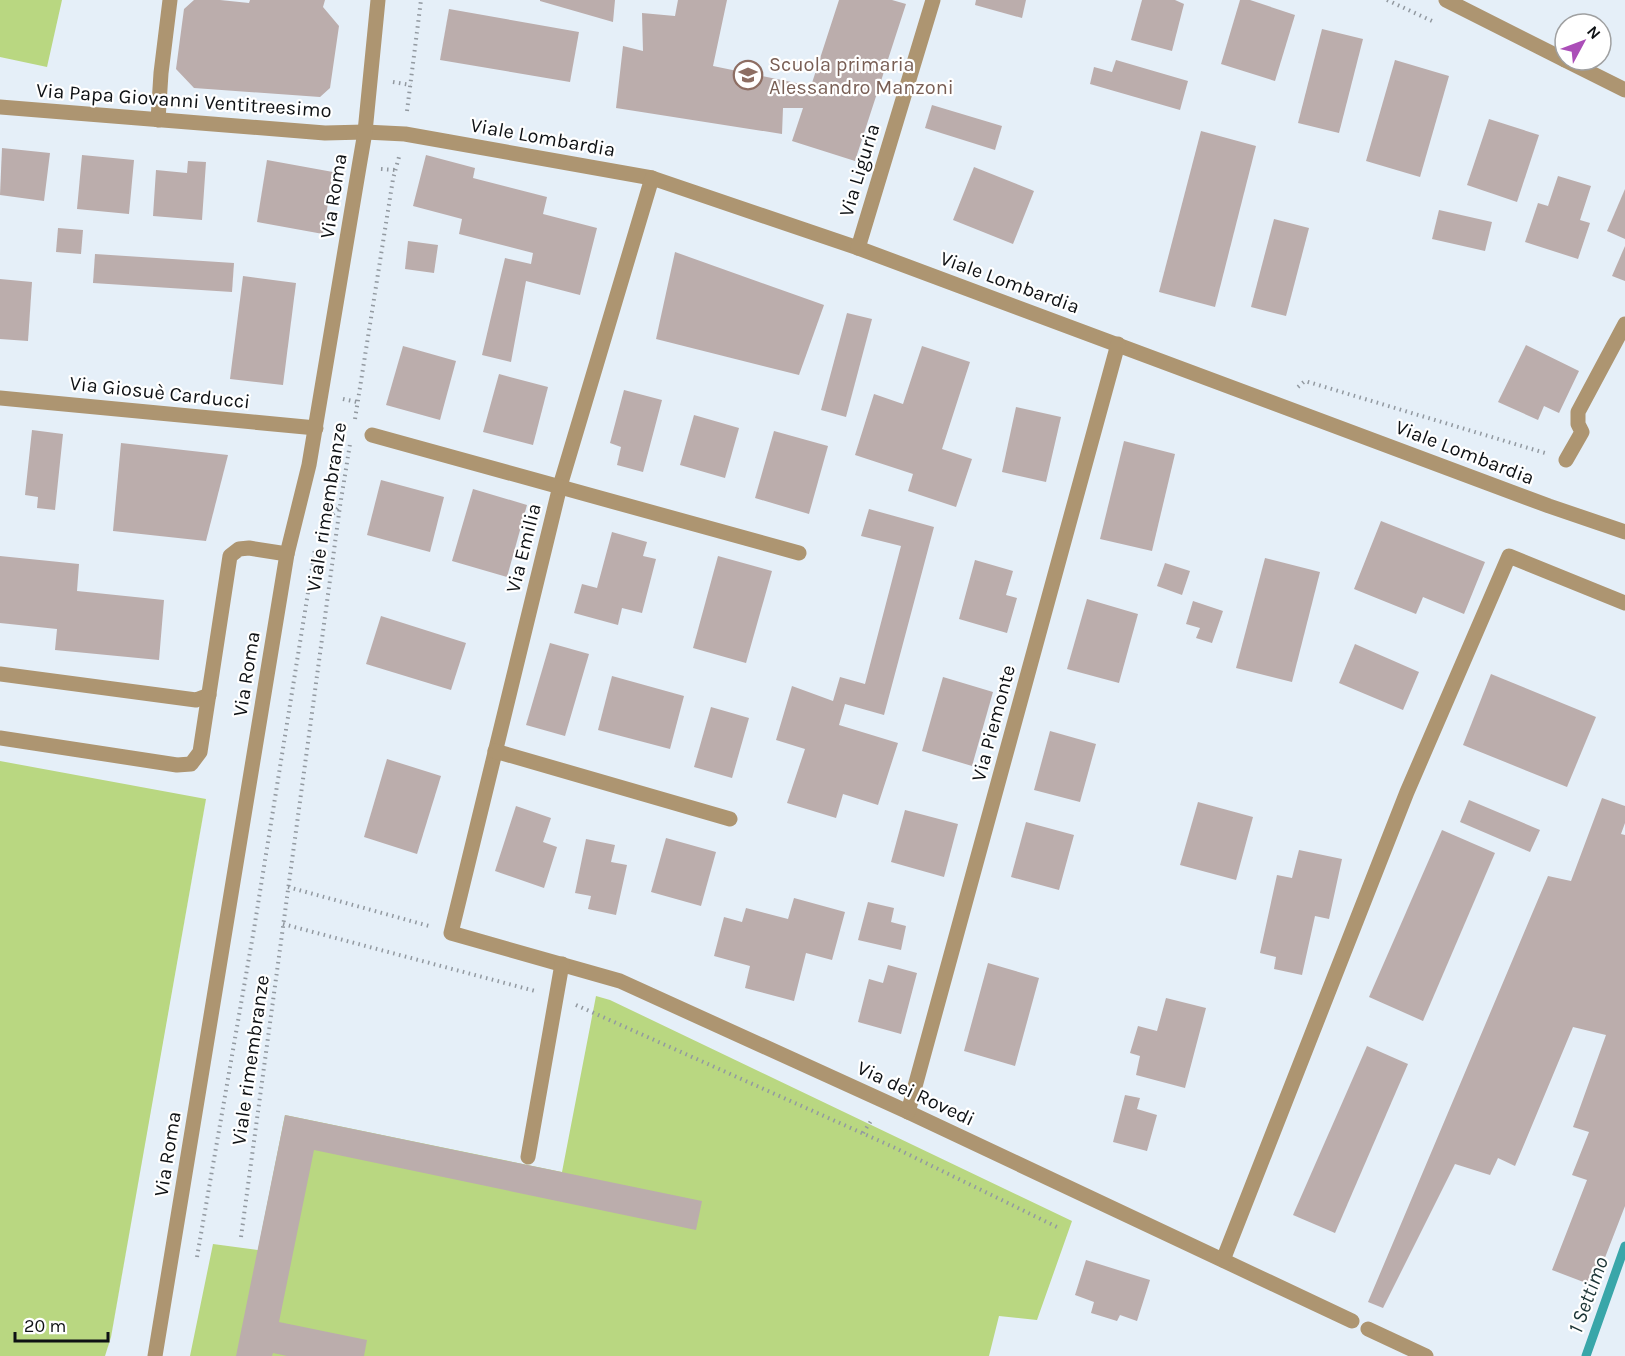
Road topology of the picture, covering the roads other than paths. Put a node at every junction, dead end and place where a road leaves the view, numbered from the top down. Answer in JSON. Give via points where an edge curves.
{"nodes":[{"id":1,"x":170,"y":0,"type":"edge"},
{"id":2,"x":378,"y":0,"type":"edge"},
{"id":3,"x":933,"y":0,"type":"edge"},
{"id":4,"x":1446,"y":0,"type":"edge"},
{"id":5,"x":1553,"y":54,"type":"edge"},
{"id":6,"x":1589,"y":72,"type":"edge"},
{"id":7,"x":1625,"y":90,"type":"edge"},
{"id":8,"x":0,"y":107,"type":"edge"},
{"id":9,"x":158,"y":120,"type":"junction"},
{"id":10,"x":365,"y":132,"type":"junction"},
{"id":11,"x":652,"y":178,"type":"junction"},
{"id":12,"x":858,"y":248,"type":"junction"},
{"id":13,"x":1625,"y":324,"type":"edge"},
{"id":14,"x":1118,"y":344,"type":"junction"},
{"id":15,"x":0,"y":398,"type":"edge"},
{"id":16,"x":316,"y":428,"type":"junction"},
{"id":17,"x":372,"y":435,"type":"dead end"},
{"id":18,"x":1566,"y":459,"type":"road end"},
{"id":19,"x":560,"y":486,"type":"junction"},
{"id":20,"x":1625,"y":532,"type":"edge"},
{"id":21,"x":799,"y":553,"type":"dead end"},
{"id":22,"x":287,"y":554,"type":"junction"},
{"id":23,"x":1625,"y":603,"type":"edge"},
{"id":24,"x":0,"y":674,"type":"edge"},
{"id":25,"x":209,"y":695,"type":"junction"},
{"id":26,"x":0,"y":738,"type":"edge"},
{"id":27,"x":495,"y":751,"type":"junction"},
{"id":28,"x":730,"y":819,"type":"dead end"},
{"id":29,"x":451,"y":933,"type":"joint"},
{"id":30,"x":562,"y":964,"type":"junction"},
{"id":31,"x":908,"y":1112,"type":"junction"},
{"id":32,"x":528,"y":1157,"type":"dead end"},
{"id":33,"x":1223,"y":1260,"type":"junction"},
{"id":34,"x":1352,"y":1321,"type":"dead end"},
{"id":35,"x":1368,"y":1329,"type":"dead end"},
{"id":36,"x":155,"y":1356,"type":"edge"},
{"id":37,"x":1426,"y":1356,"type":"edge"}],
"edges":[{"from":1,"to":9,"type":"street"},
{"from":2,"to":10,"type":"street","name":"Via Roma"},
{"from":3,"to":12,"type":"street","name":"Via Liguria"},
{"from":4,"to":5,"type":"street"},
{"from":6,"to":7,"type":"street"},
{"from":8,"to":9,"type":"street","name":"Via Papa Giovanni Ventitreesimo"},
{"from":9,"to":10,"type":"street","name":"Via Papa Giovanni Ventitreesimo","via":[[325,133]]},
{"from":10,"to":11,"type":"street","name":"Viale Lombardia","via":[[405,134]]},
{"from":10,"to":16,"type":"street","name":"Via Roma"},
{"from":11,"to":12,"type":"street","name":"Viale Lombardia"},
{"from":11,"to":19,"type":"street","name":"Via Emilia"},
{"from":12,"to":14,"type":"street","name":"Viale Lombardia"},
{"from":13,"to":18,"type":"street","via":[[1578,412],[1582,432]]},
{"from":14,"to":20,"type":"street","name":"Viale Lombardia"},
{"from":14,"to":31,"type":"street","name":"Via Piemonte"},
{"from":15,"to":16,"type":"street","name":"Via Giosuè Carducci"},
{"from":16,"to":22,"type":"street","name":"Via Roma"},
{"from":17,"to":19,"type":"street"},
{"from":19,"to":21,"type":"street"},
{"from":19,"to":27,"type":"street","name":"Via Emilia"},
{"from":22,"to":25,"type":"street","via":[[249,548],[230,556]]},
{"from":22,"to":36,"type":"street","name":"Via Roma"},
{"from":23,"to":33,"type":"street","via":[[1509,556],[1407,792]]},
{"from":24,"to":25,"type":"street","via":[[196,700]]},
{"from":25,"to":26,"type":"street","via":[[201,752],[191,764]]},
{"from":27,"to":28,"type":"street"},
{"from":27,"to":29,"type":"street","name":"Via Emilia"},
{"from":29,"to":30,"type":"street","name":"Via dei Rovedi"},
{"from":30,"to":31,"type":"street","name":"Via dei Rovedi","via":[[620,981]]},
{"from":30,"to":32,"type":"street"},
{"from":31,"to":33,"type":"street","name":"Via dei Rovedi"},
{"from":33,"to":34,"type":"street","name":"Via dei Rovedi"},
{"from":35,"to":37,"type":"street"}]}
